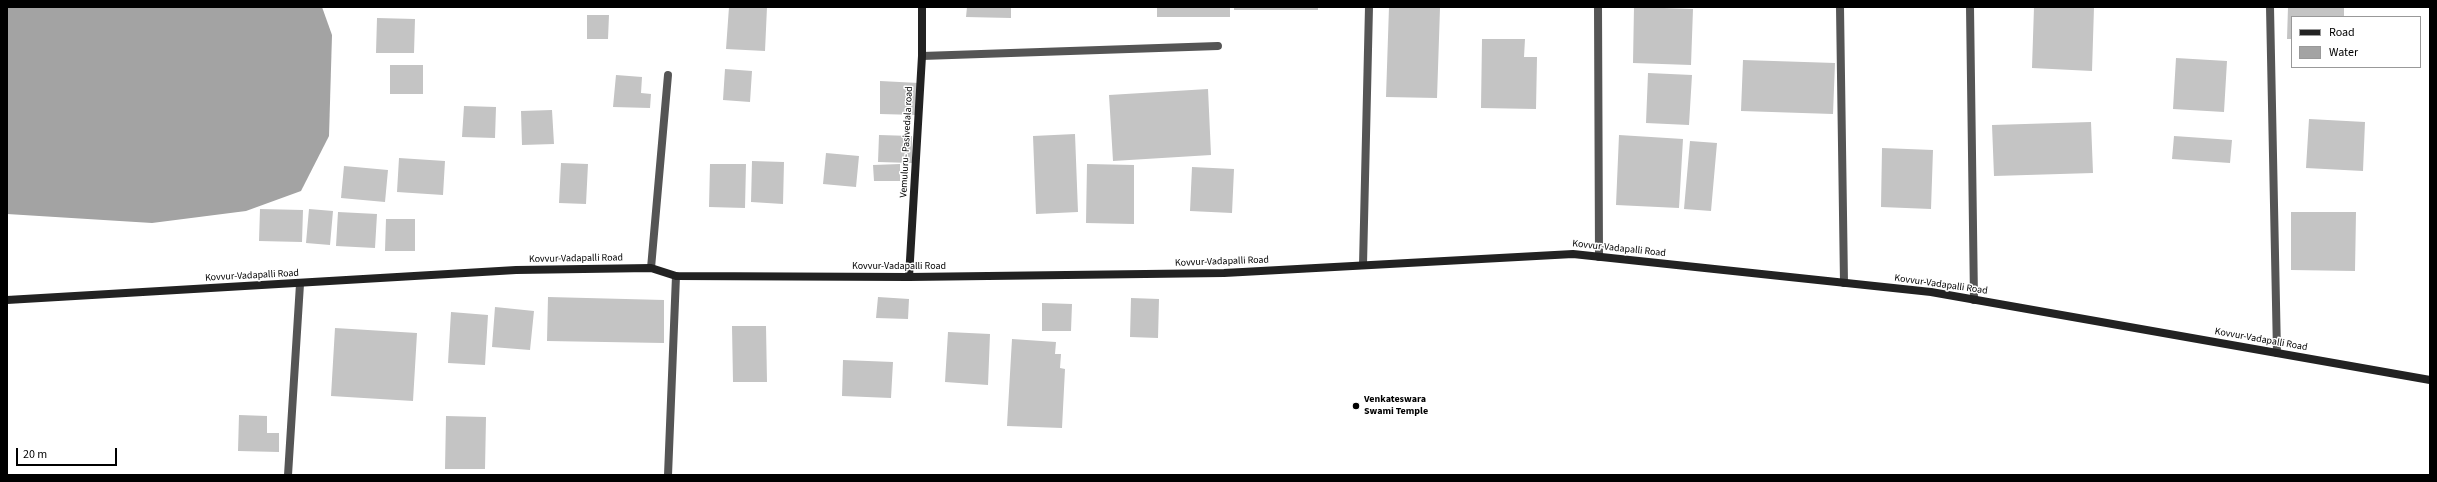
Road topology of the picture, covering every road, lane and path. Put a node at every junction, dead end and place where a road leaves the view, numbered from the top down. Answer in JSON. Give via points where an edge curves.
{"nodes":[{"id":1,"x":922,"y":7,"type":"edge"},
{"id":2,"x":1369,"y":7,"type":"edge"},
{"id":3,"x":1598,"y":7,"type":"edge"},
{"id":4,"x":1840,"y":7,"type":"edge"},
{"id":5,"x":1970,"y":7,"type":"edge"},
{"id":6,"x":2270,"y":7,"type":"edge"},
{"id":7,"x":1218,"y":46,"type":"dead end"},
{"id":8,"x":922,"y":56,"type":"junction"},
{"id":9,"x":668,"y":75,"type":"dead end"},
{"id":10,"x":1599,"y":257,"type":"junction"},
{"id":11,"x":1364,"y":265,"type":"junction"},
{"id":12,"x":651,"y":268,"type":"junction"},
{"id":13,"x":676,"y":276,"type":"junction"},
{"id":14,"x":909,"y":277,"type":"junction"},
{"id":15,"x":1844,"y":283,"type":"junction"},
{"id":16,"x":300,"y":284,"type":"junction"},
{"id":17,"x":7,"y":300,"type":"edge"},
{"id":18,"x":1974,"y":300,"type":"junction"},
{"id":19,"x":2277,"y":353,"type":"junction"},
{"id":20,"x":2430,"y":380,"type":"edge"},
{"id":21,"x":288,"y":475,"type":"edge"},
{"id":22,"x":668,"y":475,"type":"edge"}],
"edges":[{"from":1,"to":8,"type":"main road","name":"Vemuluru- Pasivedala road"},
{"from":2,"to":11,"type":"street"},
{"from":3,"to":10,"type":"street"},
{"from":4,"to":15,"type":"street"},
{"from":5,"to":18,"type":"street"},
{"from":6,"to":19,"type":"street"},
{"from":7,"to":8,"type":"street"},
{"from":8,"to":14,"type":"main road","name":"Vemuluru- Pasivedala road"},
{"from":9,"to":12,"type":"street"},
{"from":10,"to":11,"type":"main road","name":"Kovvur-Vadapalli Road","via":[[1573,254]]},
{"from":10,"to":15,"type":"main road","name":"Kovvur-Vadapalli Road"},
{"from":11,"to":14,"type":"main road","name":"Kovvur-Vadapalli Road","via":[[1224,273]]},
{"from":12,"to":13,"type":"main road","name":"Kovvur-Vadapalli Road"},
{"from":12,"to":16,"type":"main road","name":"Kovvur-Vadapalli Road","via":[[516,270]]},
{"from":13,"to":14,"type":"main road","name":"Kovvur-Vadapalli Road"},
{"from":13,"to":22,"type":"street"},
{"from":15,"to":18,"type":"main road","name":"Kovvur-Vadapalli Road","via":[[1931,292]]},
{"from":16,"to":17,"type":"main road","name":"Kovvur-Vadapalli Road"},
{"from":16,"to":21,"type":"street"},
{"from":18,"to":19,"type":"main road","name":"Kovvur-Vadapalli Road"},
{"from":19,"to":20,"type":"main road","name":"Kovvur-Vadapalli Road"}]}
